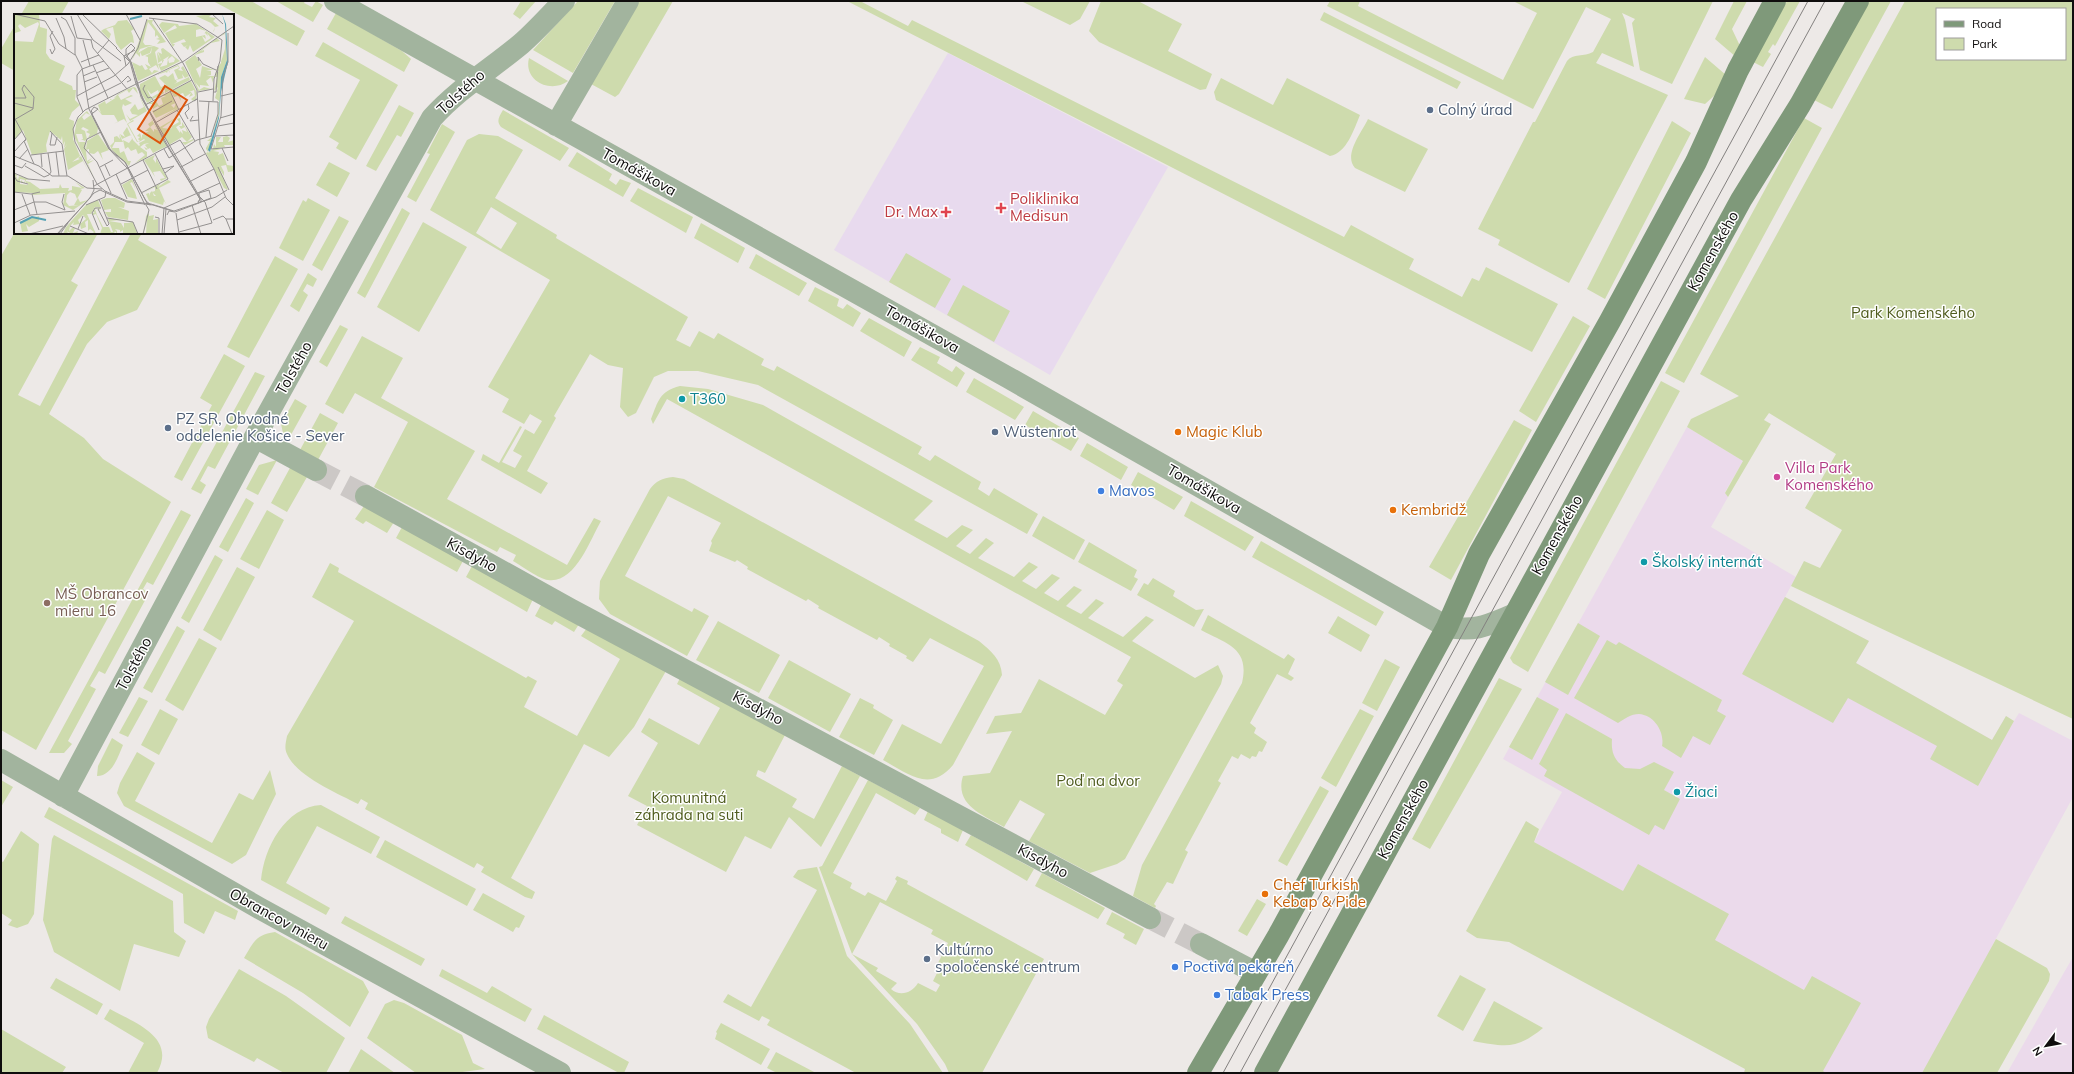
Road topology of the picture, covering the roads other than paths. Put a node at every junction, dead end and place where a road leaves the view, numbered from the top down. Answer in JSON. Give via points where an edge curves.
{"nodes":[{"id":1,"x":336,"y":1,"type":"edge"},
{"id":2,"x":564,"y":1,"type":"edge"},
{"id":3,"x":628,"y":1,"type":"edge"},
{"id":4,"x":1775,"y":1,"type":"edge"},
{"id":5,"x":1858,"y":1,"type":"edge"},
{"id":6,"x":474,"y":79,"type":"junction"},
{"id":7,"x":556,"y":126,"type":"junction"},
{"id":8,"x":255,"y":437,"type":"junction"},
{"id":9,"x":316,"y":470,"type":"tunnel mouth"},
{"id":10,"x":366,"y":496,"type":"tunnel mouth"},
{"id":11,"x":1514,"y":614,"type":"junction"},
{"id":12,"x":1447,"y":627,"type":"junction"},
{"id":13,"x":1,"y":760,"type":"edge"},
{"id":14,"x":63,"y":796,"type":"junction"},
{"id":15,"x":1150,"y":918,"type":"tunnel mouth"},
{"id":16,"x":1201,"y":944,"type":"tunnel mouth"},
{"id":17,"x":1256,"y":973,"type":"junction"},
{"id":18,"x":560,"y":1073,"type":"edge"},
{"id":19,"x":1198,"y":1073,"type":"edge"},
{"id":20,"x":1265,"y":1073,"type":"edge"}],
"edges":[{"from":1,"to":6,"type":"street","name":"Tomášikova"},
{"from":2,"to":6,"type":"street","name":"Tolstého","via":[[521,44]]},
{"from":3,"to":7,"type":"street"},
{"from":4,"to":12,"type":"street","via":[[1738,70],[1696,162],[1479,554]]},
{"from":5,"to":11,"type":"street","name":"Komenského","via":[[1800,105],[1741,200]]},
{"from":6,"to":7,"type":"street","name":"Tomášikova"},
{"from":6,"to":8,"type":"street","name":"Tolstého","via":[[432,118]]},
{"from":7,"to":12,"type":"street","name":"Tomášikova","via":[[1009,378]]},
{"from":8,"to":9,"type":"street"},
{"from":8,"to":14,"type":"street","name":"Tolstého"},
{"from":10,"to":15,"type":"street","name":"Kisdyho","via":[[570,609]]},
{"from":11,"to":12,"type":"street","name":"Tomášikova","via":[[1465,630]]},
{"from":11,"to":20,"type":"street","name":"Komenského"},
{"from":12,"to":17,"type":"street"},
{"from":13,"to":14,"type":"street","name":"Obrancov mieru"},
{"from":14,"to":18,"type":"street","name":"Obrancov mieru","via":[[259,908]]},
{"from":16,"to":17,"type":"street"},
{"from":17,"to":19,"type":"street"}]}
